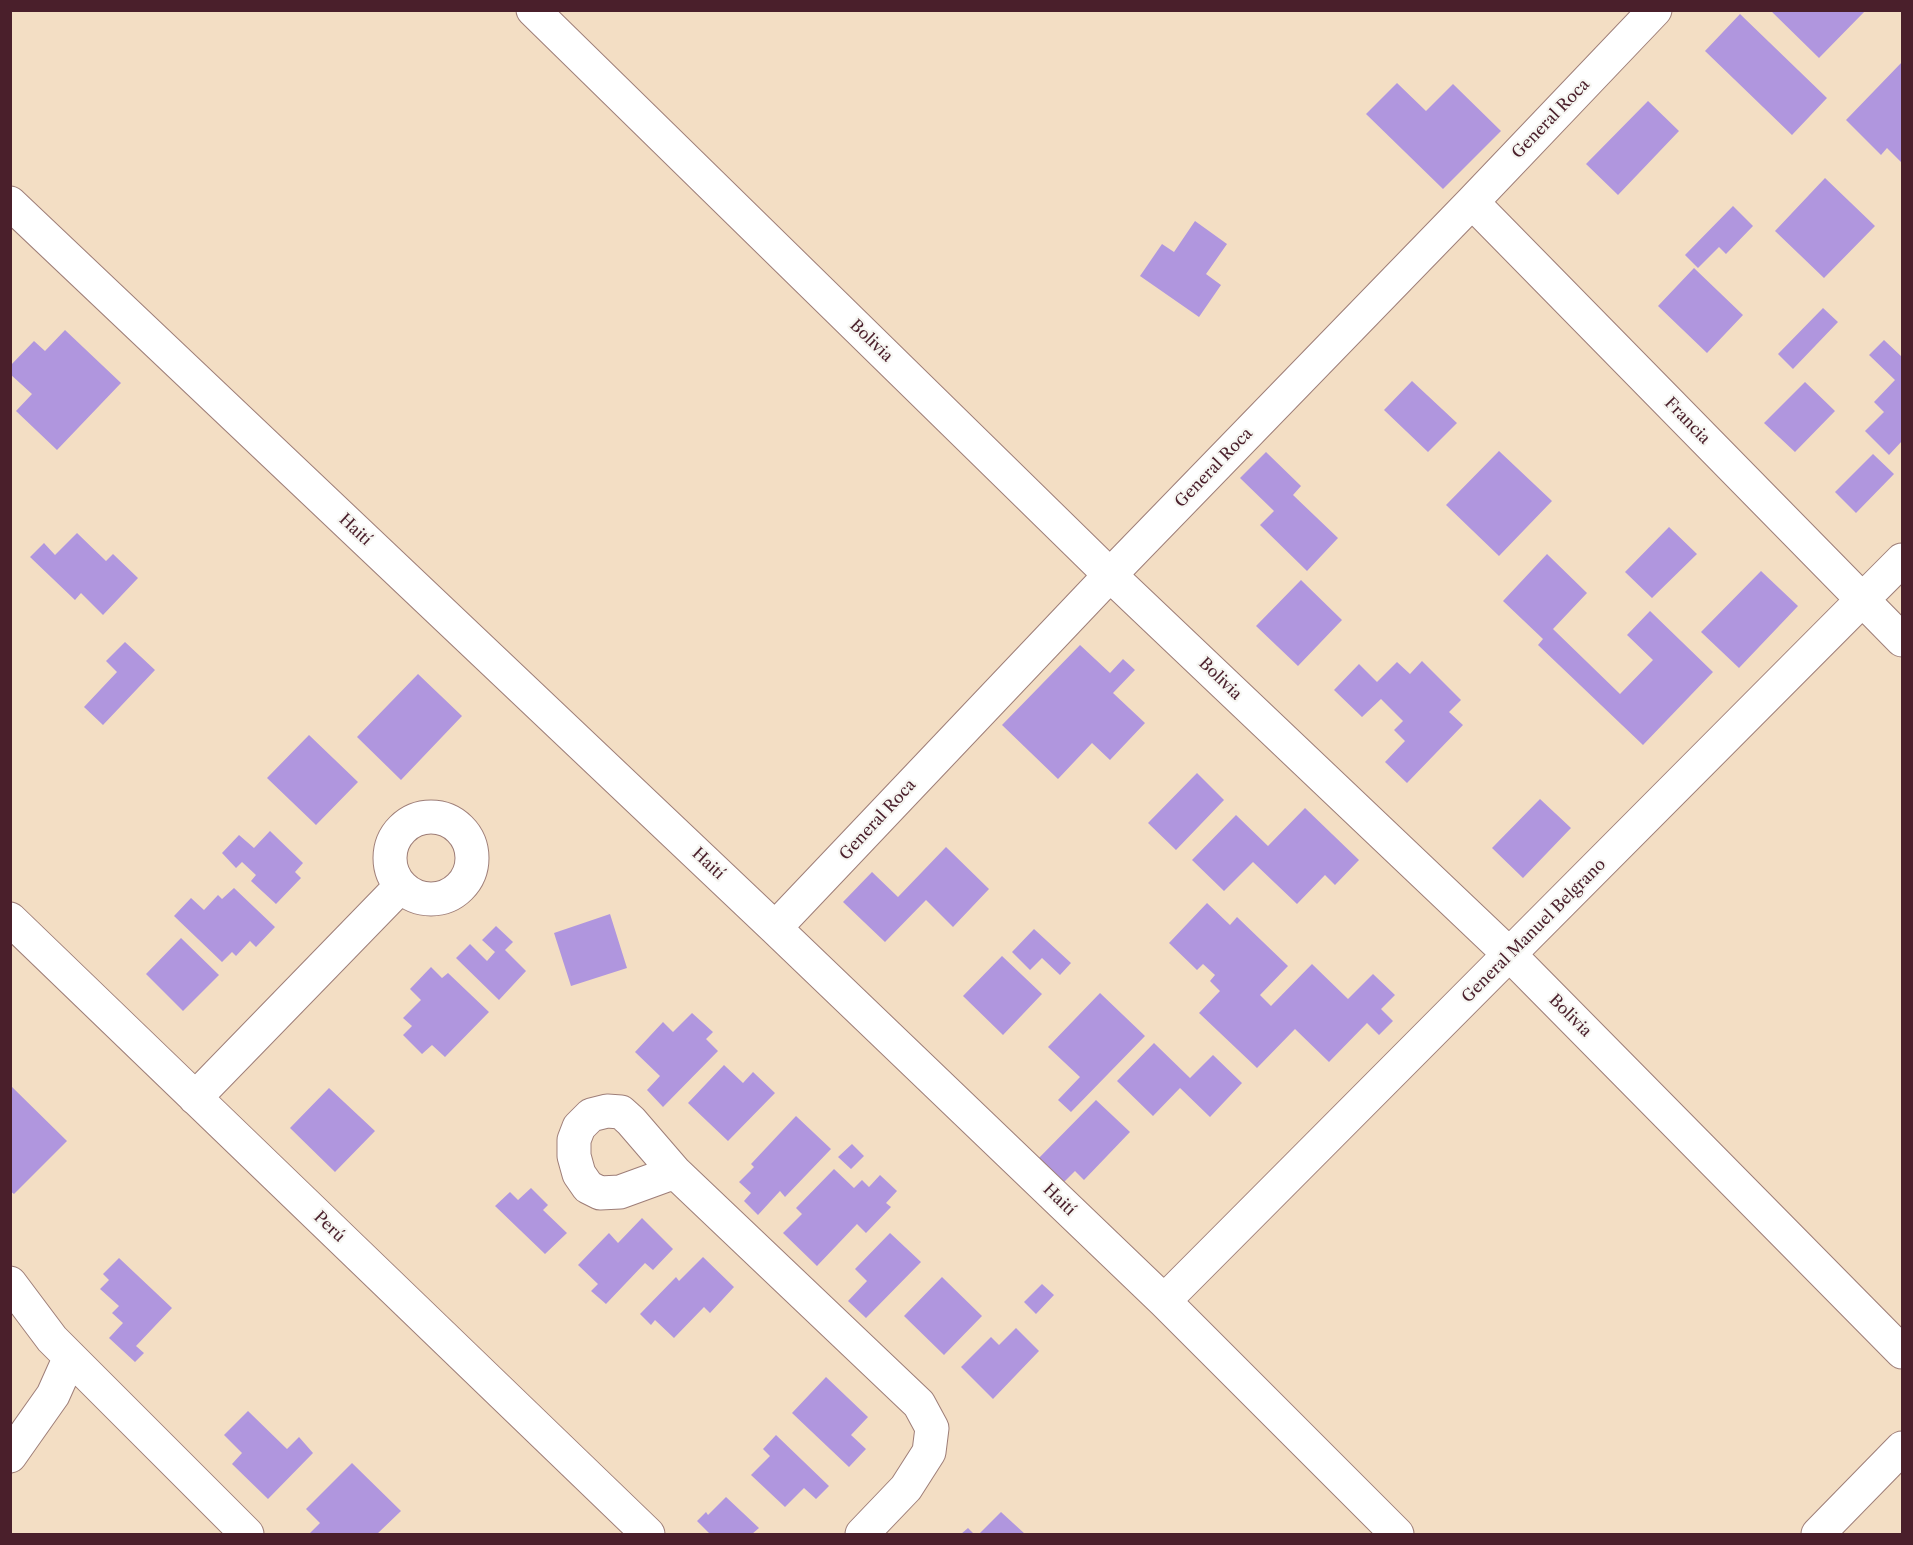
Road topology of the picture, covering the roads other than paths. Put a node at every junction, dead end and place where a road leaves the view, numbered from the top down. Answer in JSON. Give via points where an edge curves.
{"nodes":[{"id":1,"x":533,"y":10,"type":"edge"},
{"id":2,"x":1655,"y":10,"type":"edge"},
{"id":3,"x":1472,"y":202,"type":"junction"},
{"id":4,"x":10,"y":203,"type":"edge"},
{"id":5,"x":1902,"y":560,"type":"edge"},
{"id":6,"x":1110,"y":575,"type":"junction"},
{"id":7,"x":1863,"y":601,"type":"junction"},
{"id":8,"x":1902,"y":640,"type":"edge"},
{"id":9,"x":400,"y":887,"type":"dead end"},
{"id":10,"x":10,"y":919,"type":"edge"},
{"id":11,"x":775,"y":928,"type":"junction"},
{"id":12,"x":1510,"y":955,"type":"junction"},
{"id":13,"x":195,"y":1098,"type":"junction"},
{"id":14,"x":675,"y":1172,"type":"dead end"},
{"id":15,"x":10,"y":1283,"type":"edge"},
{"id":16,"x":1164,"y":1301,"type":"junction"},
{"id":17,"x":1902,"y":1352,"type":"edge"},
{"id":18,"x":70,"y":1356,"type":"junction"},
{"id":19,"x":1902,"y":1448,"type":"edge"},
{"id":20,"x":10,"y":1456,"type":"edge"},
{"id":21,"x":247,"y":1534,"type":"edge"},
{"id":22,"x":648,"y":1534,"type":"edge"},
{"id":23,"x":862,"y":1534,"type":"edge"},
{"id":24,"x":1397,"y":1534,"type":"edge"},
{"id":25,"x":1818,"y":1534,"type":"edge"}],
"edges":[{"from":1,"to":6,"type":"street","name":"Bolivia"},
{"from":2,"to":3,"type":"street","name":"General Roca"},
{"from":3,"to":6,"type":"street","name":"General Roca"},
{"from":3,"to":7,"type":"street","name":"Francia"},
{"from":4,"to":11,"type":"street","name":"Haití"},
{"from":5,"to":7,"type":"street","name":"General Manuel Belgrano"},
{"from":6,"to":11,"type":"street","name":"General Roca"},
{"from":6,"to":12,"type":"street","name":"Bolivia"},
{"from":7,"to":8,"type":"street","name":"Francia"},
{"from":7,"to":12,"type":"street","name":"General Manuel Belgrano"},
{"from":9,"to":13,"type":"street"},
{"from":10,"to":13,"type":"street","name":"Perú"},
{"from":11,"to":16,"type":"street","name":"Haití"},
{"from":12,"to":16,"type":"street","name":"General Manuel Belgrano"},
{"from":12,"to":17,"type":"street","name":"Bolivia"},
{"from":13,"to":22,"type":"street","name":"Perú"},
{"from":14,"to":23,"type":"street","via":[[919,1404],[932,1428],[928,1452],[906,1488]]},
{"from":15,"to":18,"type":"street","via":[[52,1339]]},
{"from":16,"to":24,"type":"street","name":"Haití"},
{"from":18,"to":20,"type":"street","via":[[53,1395]]},
{"from":18,"to":21,"type":"street"},
{"from":19,"to":25,"type":"street"}]}
